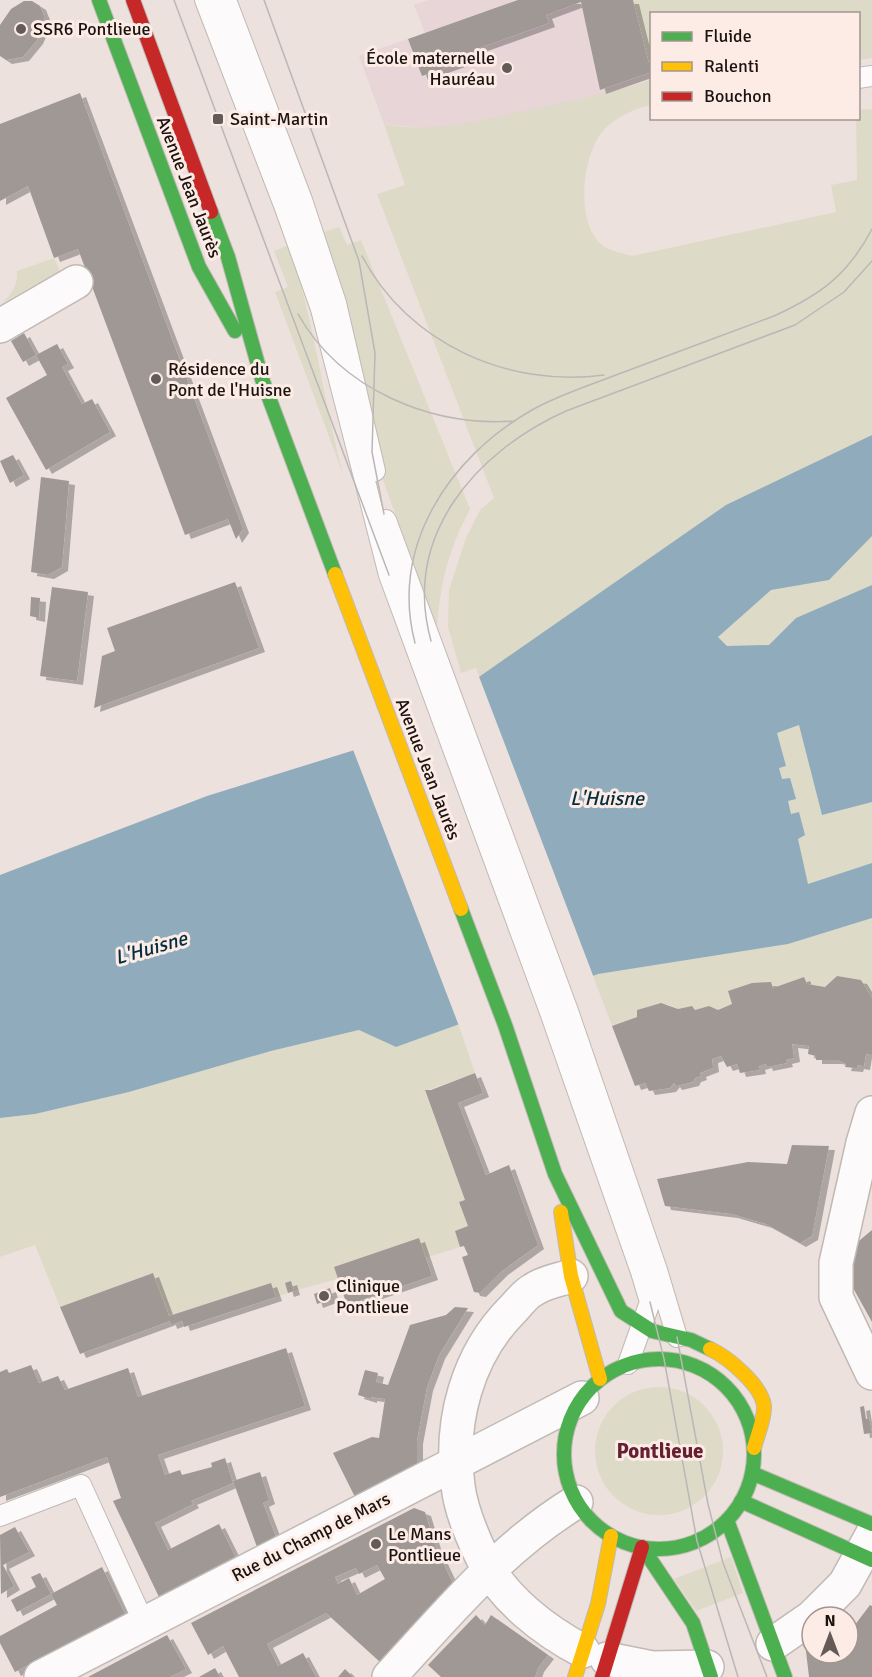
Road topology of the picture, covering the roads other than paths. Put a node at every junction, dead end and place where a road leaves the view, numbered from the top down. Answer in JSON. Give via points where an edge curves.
{"nodes":[{"id":1,"x":99,"y":0,"type":"edge"},
{"id":2,"x":133,"y":0,"type":"edge"},
{"id":3,"x":204,"y":0,"type":"edge"},
{"id":4,"x":226,"y":0,"type":"edge"},
{"id":5,"x":76,"y":282,"type":"dead end"},
{"id":6,"x":0,"y":326,"type":"edge"},
{"id":7,"x":262,"y":379,"type":"junction"},
{"id":8,"x":437,"y":681,"type":"junction"},
{"id":9,"x":559,"y":1013,"type":"junction"},
{"id":10,"x":872,"y":1113,"type":"edge"},
{"id":11,"x":555,"y":1174,"type":"junction"},
{"id":12,"x":572,"y":1276,"type":"junction"},
{"id":13,"x":642,"y":1326,"type":"junction"},
{"id":14,"x":677,"y":1338,"type":"junction"},
{"id":15,"x":628,"y":1364,"type":"junction"},
{"id":16,"x":872,"y":1373,"type":"edge"},
{"id":17,"x":591,"y":1389,"type":"junction"},
{"id":18,"x":754,"y":1448,"type":"junction"},
{"id":19,"x":455,"y":1462,"type":"junction"},
{"id":20,"x":752,"y":1473,"type":"junction"},
{"id":21,"x":741,"y":1501,"type":"junction"},
{"id":22,"x":576,"y":1502,"type":"junction"},
{"id":23,"x":0,"y":1516,"type":"edge"},
{"id":24,"x":727,"y":1520,"type":"junction"},
{"id":25,"x":872,"y":1524,"type":"edge"},
{"id":26,"x":611,"y":1536,"type":"junction"},
{"id":27,"x":642,"y":1547,"type":"junction"},
{"id":28,"x":869,"y":1550,"type":"edge"},
{"id":29,"x":489,"y":1569,"type":"junction"},
{"id":30,"x":824,"y":1605,"type":"edge"},
{"id":31,"x":144,"y":1623,"type":"junction"},
{"id":32,"x":800,"y":1625,"type":"edge"},
{"id":33,"x":773,"y":1644,"type":"junction"},
{"id":34,"x":592,"y":1666,"type":"edge"},
{"id":35,"x":709,"y":1672,"type":"edge"},
{"id":36,"x":41,"y":1677,"type":"edge"},
{"id":37,"x":389,"y":1677,"type":"edge"},
{"id":38,"x":785,"y":1677,"type":"edge"}],
"edges":[{"from":1,"to":7,"type":"main road","name":"Avenue Jean Jaurès","via":[[200,267]]},
{"from":2,"to":7,"type":"main road","name":"Avenue Jean Jaurès","via":[[228,257]]},
{"from":3,"to":8,"type":"lane","via":[[321,309],[389,575]]},
{"from":4,"to":8,"type":"lane","via":[[302,200],[336,303],[384,514]]},
{"from":5,"to":6,"type":"street"},
{"from":7,"to":11,"type":"main road","name":"Avenue Jean Jaurès","via":[[505,1025]]},
{"from":8,"to":9,"type":"lane"},
{"from":9,"to":13,"type":"lane","via":[[650,1302]]},
{"from":9,"to":14,"type":"lane","via":[[657,1270]]},
{"from":10,"to":16,"type":"street","via":[[836,1263],[836,1297]]},
{"from":11,"to":12,"type":"main road","name":"Avenue Jean Jaurès"},
{"from":11,"to":13,"type":"main road","name":"Avenue Jean Jaurès","via":[[621,1311]]},
{"from":12,"to":17,"type":"main road","name":"Avenue Jean Jaurès"},
{"from":12,"to":19,"type":"street","via":[[532,1290],[497,1325],[478,1356],[463,1395]]},
{"from":13,"to":14,"type":"main road"},
{"from":13,"to":15,"type":"lane"},
{"from":14,"to":18,"type":"main road","via":[[722,1354],[752,1382],[764,1406]]},
{"from":15,"to":17,"type":"main road"},
{"from":15,"to":18,"type":"main road","via":[[673,1360],[712,1376],[740,1404]]},
{"from":17,"to":19,"type":"street","name":"Rue du Champ de Mars"},
{"from":17,"to":22,"type":"main road","via":[[568,1425],[564,1447],[565,1469]]},
{"from":18,"to":20,"type":"main road"},
{"from":19,"to":29,"type":"street","via":[[466,1520]]},
{"from":19,"to":31,"type":"street","name":"Rue du Champ de Mars"},
{"from":20,"to":21,"type":"main road"},
{"from":20,"to":25,"type":"main road"},
{"from":21,"to":24,"type":"main road"},
{"from":21,"to":28,"type":"main road"},
{"from":22,"to":26,"type":"main road","via":[[594,1524]]},
{"from":22,"to":29,"type":"street","via":[[549,1518]]},
{"from":23,"to":31,"type":"lane","via":[[81,1485]]},
{"from":24,"to":27,"type":"main road","via":[[711,1533],[682,1546]]},
{"from":24,"to":33,"type":"main road"},
{"from":26,"to":27,"type":"main road"},
{"from":26,"to":34,"type":"main road","via":[[598,1604]]},
{"from":27,"to":34,"type":"main road"},
{"from":27,"to":35,"type":"main road","via":[[693,1623]]},
{"from":28,"to":30,"type":"street"},
{"from":29,"to":34,"type":"street","via":[[523,1610]]},
{"from":29,"to":37,"type":"street"},
{"from":31,"to":36,"type":"street","name":"Rue du Champ de Mars"},
{"from":32,"to":33,"type":"street"},
{"from":33,"to":38,"type":"main road"},
{"from":34,"to":35,"type":"street"}]}
